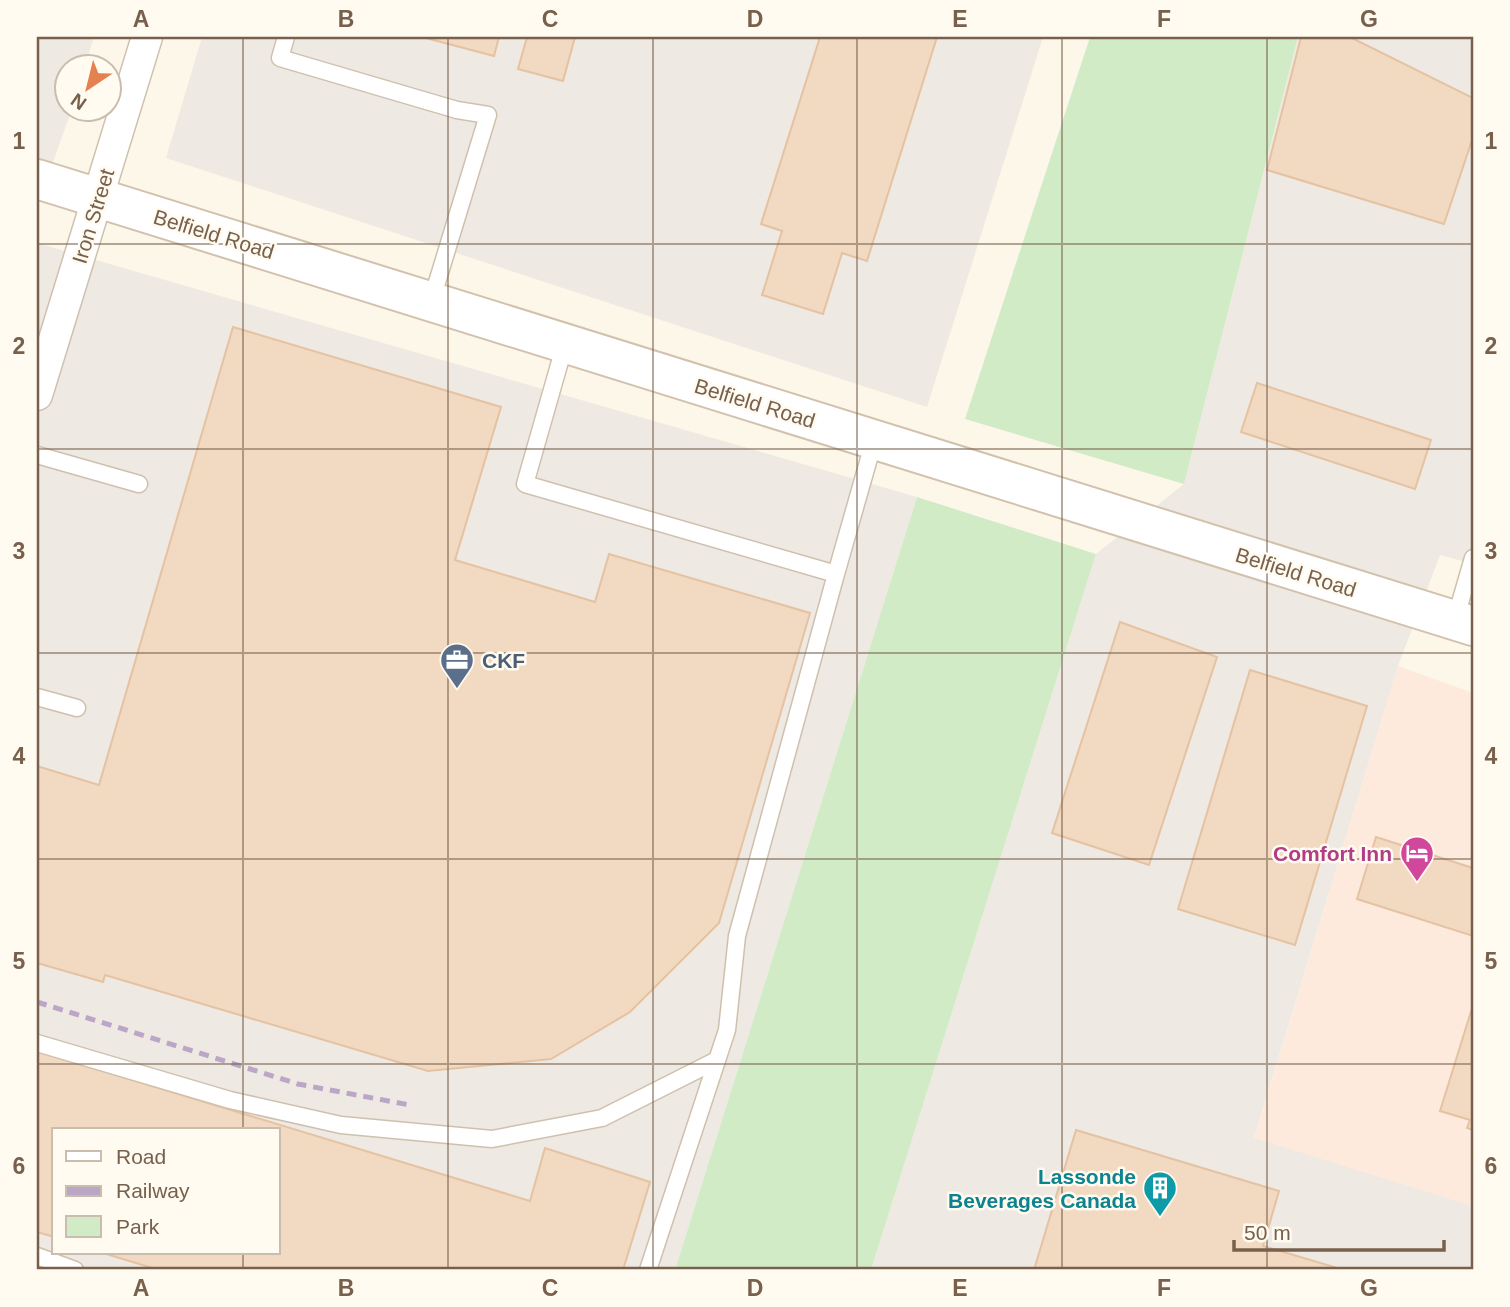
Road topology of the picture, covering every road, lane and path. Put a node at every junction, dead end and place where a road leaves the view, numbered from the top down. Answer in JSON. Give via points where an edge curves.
{"nodes":[{"id":1,"x":148,"y":37,"type":"edge"},
{"id":2,"x":286,"y":37,"type":"edge"},
{"id":3,"x":37,"y":179,"type":"edge"},
{"id":4,"x":99,"y":198,"type":"junction"},
{"id":5,"x":431,"y":302,"type":"junction"},
{"id":6,"x":565,"y":344,"type":"junction"},
{"id":7,"x":37,"y":395,"type":"edge"},
{"id":8,"x":874,"y":441,"type":"junction"},
{"id":9,"x":37,"y":455,"type":"edge"},
{"id":10,"x":139,"y":484,"type":"dead end"},
{"id":11,"x":1473,"y":558,"type":"edge"},
{"id":12,"x":836,"y":574,"type":"junction"},
{"id":13,"x":1464,"y":623,"type":"edge"},
{"id":14,"x":37,"y":696,"type":"edge"},
{"id":15,"x":77,"y":708,"type":"dead end"},
{"id":16,"x":37,"y":1043,"type":"edge"},
{"id":17,"x":717,"y":1060,"type":"junction"},
{"id":18,"x":37,"y":1256,"type":"edge"},
{"id":19,"x":75,"y":1270,"type":"edge"},
{"id":20,"x":648,"y":1270,"type":"edge"}],
"edges":[{"from":1,"to":4,"type":"street","name":"Iron Street"},
{"from":2,"to":5,"type":"lane","via":[[280,58],[488,115]]},
{"from":3,"to":4,"type":"main road","name":"Belfield Road"},
{"from":4,"to":5,"type":"main road","name":"Belfield Road"},
{"from":4,"to":7,"type":"street","name":"Iron Street"},
{"from":5,"to":6,"type":"main road","name":"Belfield Road"},
{"from":6,"to":8,"type":"main road","name":"Belfield Road"},
{"from":6,"to":12,"type":"lane","via":[[526,484]]},
{"from":8,"to":12,"type":"lane"},
{"from":8,"to":13,"type":"main road","name":"Belfield Road"},
{"from":9,"to":10,"type":"lane"},
{"from":11,"to":13,"type":"lane"},
{"from":12,"to":17,"type":"lane","via":[[737,936],[727,1030]]},
{"from":14,"to":15,"type":"lane"},
{"from":16,"to":17,"type":"lane","via":[[230,1100],[341,1125],[492,1139],[602,1118]]},
{"from":17,"to":20,"type":"lane"},
{"from":18,"to":19,"type":"lane"}]}
